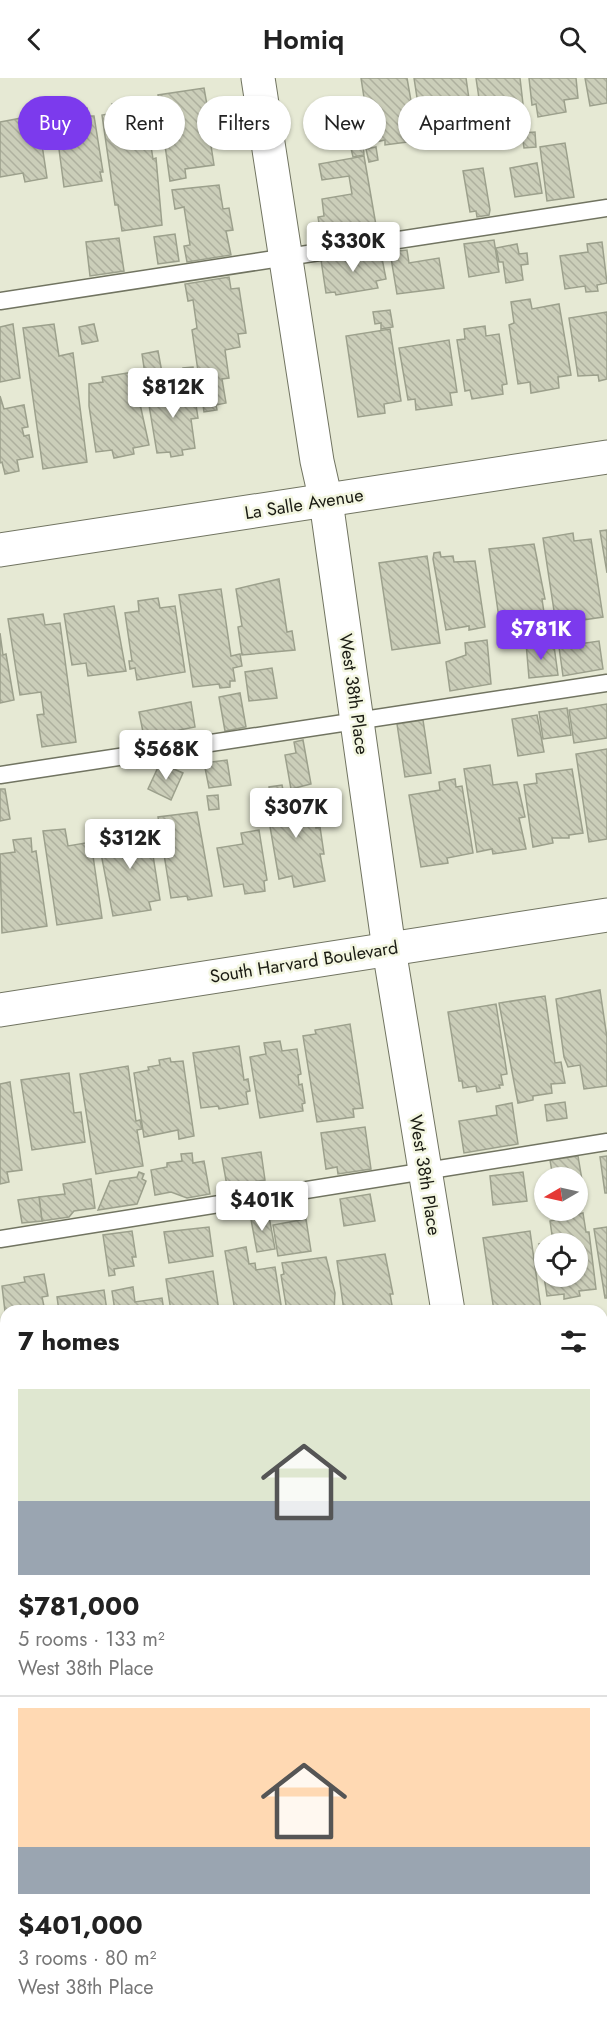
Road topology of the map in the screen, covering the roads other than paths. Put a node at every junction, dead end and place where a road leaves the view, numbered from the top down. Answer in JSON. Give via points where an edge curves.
{"nodes":[{"id":1,"x":258,"y":78,"type":"edge"},
{"id":2,"x":607,"y":208,"type":"edge"},
{"id":3,"x":287,"y":256,"type":"junction"},
{"id":4,"x":0,"y":301,"type":"edge"},
{"id":5,"x":607,"y":457,"type":"edge"},
{"id":6,"x":327,"y":501,"type":"junction"},
{"id":7,"x":0,"y":550,"type":"edge"},
{"id":8,"x":607,"y":682,"type":"edge"},
{"id":9,"x":357,"y":721,"type":"junction"},
{"id":10,"x":0,"y":775,"type":"edge"},
{"id":11,"x":607,"y":915,"type":"edge"},
{"id":12,"x":389,"y":949,"type":"junction"},
{"id":13,"x":0,"y":1010,"type":"edge"},
{"id":14,"x":607,"y":1142,"type":"edge"},
{"id":15,"x":425,"y":1170,"type":"junction"},
{"id":16,"x":0,"y":1239,"type":"edge"},
{"id":17,"x":447,"y":1305,"type":"edge"}],
"edges":[{"from":1,"to":3,"type":"street","name":"West 38th Place"},
{"from":2,"to":3,"type":"lane"},
{"from":3,"to":4,"type":"lane"},
{"from":3,"to":6,"type":"street","name":"West 38th Place","via":[[316,461]]},
{"from":5,"to":6,"type":"street","name":"La Salle Avenue"},
{"from":6,"to":7,"type":"street","name":"La Salle Avenue"},
{"from":6,"to":9,"type":"street","name":"West 38th Place"},
{"from":8,"to":9,"type":"lane"},
{"from":9,"to":10,"type":"lane"},
{"from":9,"to":12,"type":"street","name":"West 38th Place"},
{"from":11,"to":12,"type":"street","name":"South Harvard Boulevard"},
{"from":12,"to":13,"type":"street","name":"South Harvard Boulevard"},
{"from":12,"to":15,"type":"street","name":"West 38th Place"},
{"from":14,"to":15,"type":"lane"},
{"from":15,"to":16,"type":"lane"},
{"from":15,"to":17,"type":"street","name":"West 38th Place"}]}
